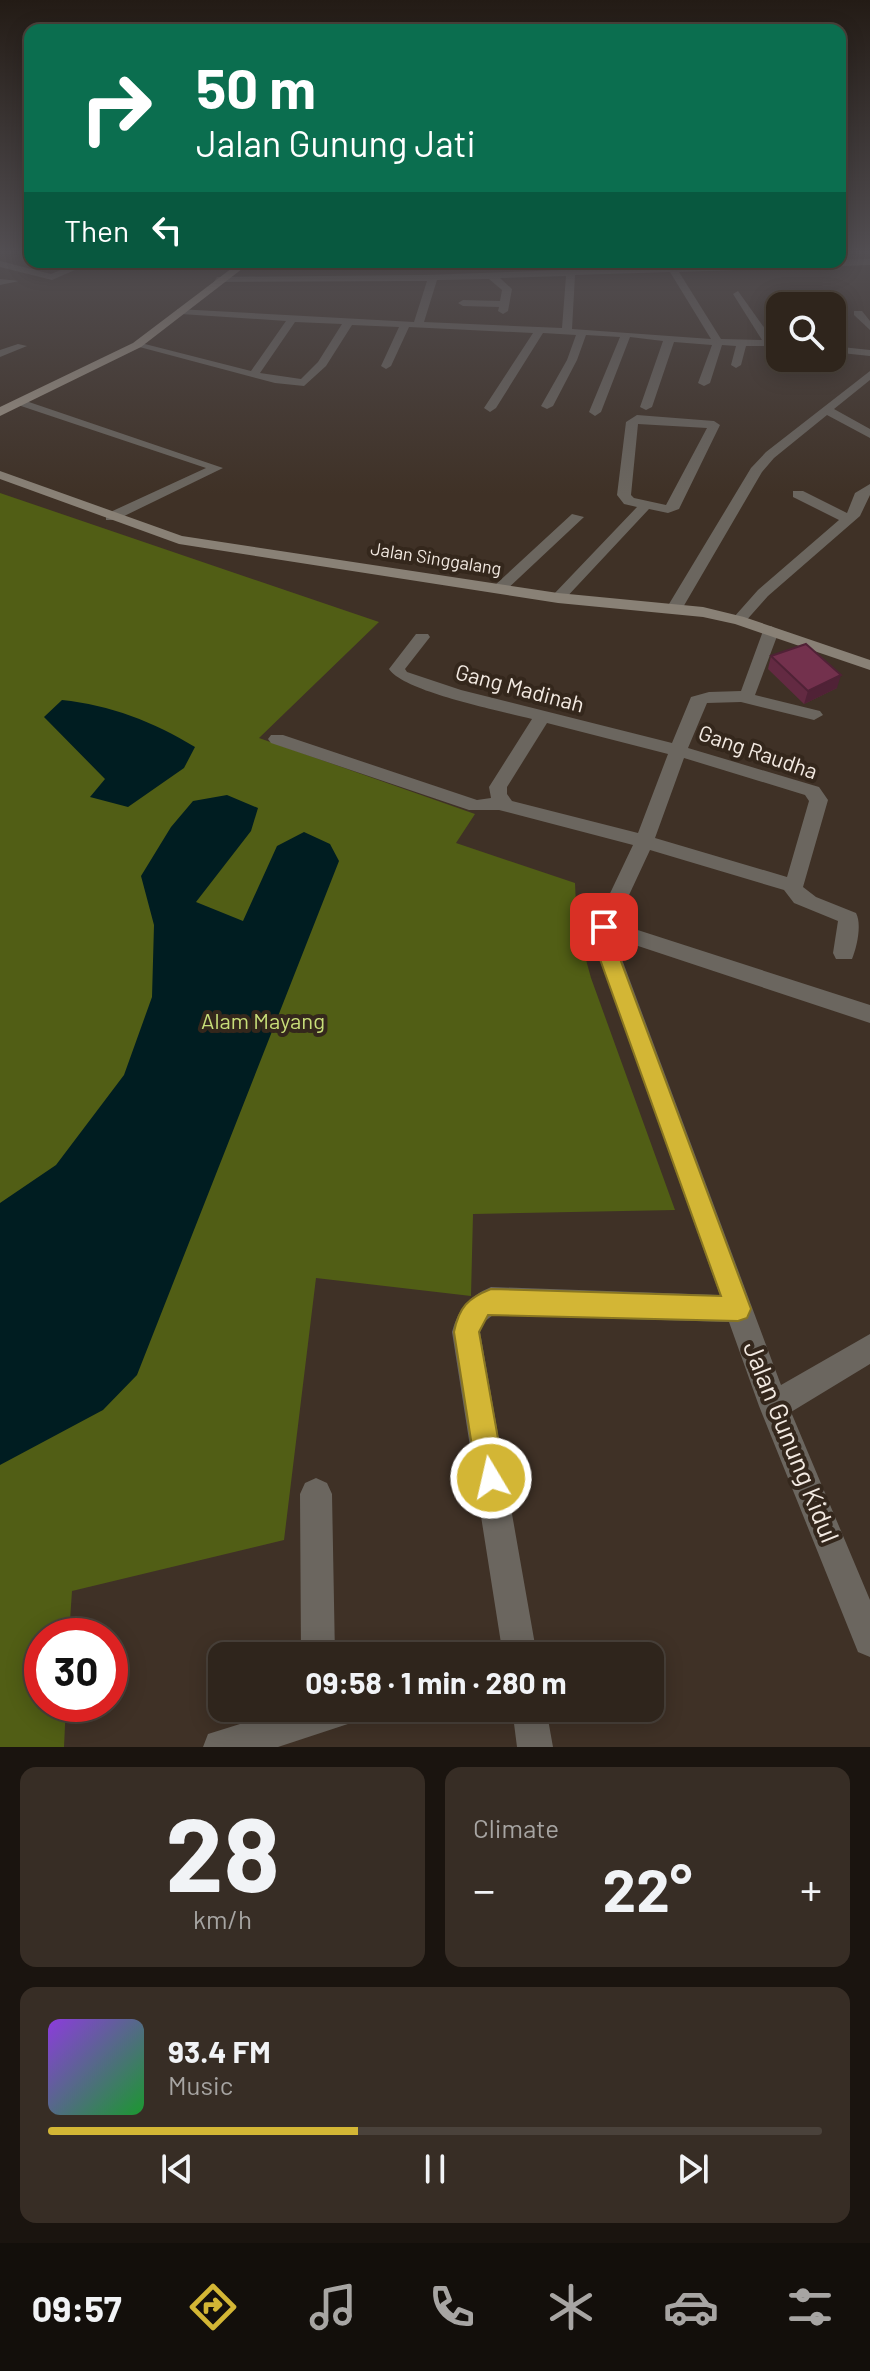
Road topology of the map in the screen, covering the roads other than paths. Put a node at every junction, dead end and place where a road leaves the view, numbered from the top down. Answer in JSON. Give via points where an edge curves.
{"nodes":[{"id":1,"x":154,"y":332,"type":"edge"},
{"id":2,"x":283,"y":332,"type":"edge"},
{"id":3,"x":342,"y":332,"type":"edge"},
{"id":4,"x":402,"y":332,"type":"edge"},
{"id":5,"x":539,"y":332,"type":"edge"},
{"id":6,"x":575,"y":332,"type":"edge"},
{"id":7,"x":582,"y":332,"type":"junction"},
{"id":8,"x":712,"y":332,"type":"edge"},
{"id":9,"x":626,"y":334,"type":"junction"},
{"id":10,"x":670,"y":337,"type":"junction"},
{"id":11,"x":870,"y":337,"type":"edge"},
{"id":12,"x":742,"y":341,"type":"junction"},
{"id":13,"x":718,"y":342,"type":"junction"},
{"id":14,"x":766,"y":342,"type":"edge"},
{"id":15,"x":137,"y":345,"type":"junction"},
{"id":16,"x":22,"y":346,"type":"dead end"},
{"id":17,"x":864,"y":352,"type":"edge"},
{"id":18,"x":0,"y":354,"type":"edge"},
{"id":19,"x":736,"y":365,"type":"dead end"},
{"id":20,"x":386,"y":366,"type":"dead end"},
{"id":21,"x":254,"y":374,"type":"junction"},
{"id":22,"x":870,"y":374,"type":"edge"},
{"id":23,"x":704,"y":383,"type":"dead end"},
{"id":24,"x":22,"y":403,"type":"junction"},
{"id":25,"x":547,"y":406,"type":"dead end"},
{"id":26,"x":646,"y":407,"type":"dead end"},
{"id":27,"x":490,"y":408,"type":"dead end"},
{"id":28,"x":826,"y":410,"type":"junction"},
{"id":29,"x":0,"y":412,"type":"edge"},
{"id":30,"x":595,"y":412,"type":"dead end"},
{"id":31,"x":870,"y":434,"type":"edge"},
{"id":32,"x":0,"y":475,"type":"edge"},
{"id":33,"x":870,"y":488,"type":"edge"},
{"id":34,"x":798,"y":494,"type":"dead end"},
{"id":35,"x":646,"y":505,"type":"junction"},
{"id":36,"x":111,"y":517,"type":"junction"},
{"id":37,"x":577,"y":517,"type":"dead end"},
{"id":38,"x":849,"y":519,"type":"junction"},
{"id":39,"x":499,"y":589,"type":"junction"},
{"id":40,"x":558,"y":598,"type":"junction"},
{"id":41,"x":674,"y":609,"type":"junction"},
{"id":42,"x":739,"y":620,"type":"junction"},
{"id":43,"x":771,"y":631,"type":"junction"},
{"id":44,"x":422,"y":637,"type":"dead end"},
{"id":45,"x":870,"y":665,"type":"edge"},
{"id":46,"x":745,"y":698,"type":"junction"},
{"id":47,"x":814,"y":715,"type":"dead end"},
{"id":48,"x":542,"y":717,"type":"junction"},
{"id":49,"x":277,"y":739,"type":"dead end"},
{"id":50,"x":676,"y":750,"type":"junction"},
{"id":51,"x":501,"y":801,"type":"junction"},
{"id":52,"x":644,"y":841,"type":"junction"},
{"id":53,"x":791,"y":885,"type":"junction"},
{"id":54,"x":604,"y":927,"type":"junction"},
{"id":55,"x":844,"y":953,"type":"dead end"},
{"id":56,"x":870,"y":1014,"type":"edge"},
{"id":57,"x":738,"y":1309,"type":"junction"},
{"id":58,"x":870,"y":1348,"type":"edge"},
{"id":59,"x":774,"y":1406,"type":"junction"},
{"id":60,"x":316,"y":1494,"type":"dead end"},
{"id":61,"x":870,"y":1640,"type":"edge"},
{"id":62,"x":318,"y":1642,"type":"edge"},
{"id":63,"x":517,"y":1642,"type":"edge"},
{"id":64,"x":295,"y":1722,"type":"edge"},
{"id":65,"x":531,"y":1722,"type":"edge"},
{"id":66,"x":221,"y":1747,"type":"edge"},
{"id":67,"x":535,"y":1747,"type":"edge"}],
"edges":[{"from":1,"to":15,"type":"main road"},
{"from":2,"to":21,"type":"street"},
{"from":3,"to":21,"type":"street","via":[[308,382]]},
{"from":4,"to":20,"type":"street"},
{"from":5,"to":27,"type":"street"},
{"from":6,"to":7,"type":"street"},
{"from":7,"to":9,"type":"street"},
{"from":7,"to":25,"type":"street","via":[[579,349]]},
{"from":8,"to":13,"type":"street"},
{"from":9,"to":10,"type":"street"},
{"from":9,"to":30,"type":"street"},
{"from":10,"to":13,"type":"street"},
{"from":10,"to":26,"type":"street"},
{"from":11,"to":17,"type":"street","via":[[860,343]]},
{"from":12,"to":13,"type":"street"},
{"from":12,"to":14,"type":"street"},
{"from":12,"to":19,"type":"street"},
{"from":13,"to":23,"type":"street"},
{"from":15,"to":21,"type":"street"},
{"from":15,"to":24,"type":"main road"},
{"from":16,"to":18,"type":"street"},
{"from":22,"to":28,"type":"street"},
{"from":24,"to":29,"type":"main road"},
{"from":24,"to":36,"type":"street","via":[[217,468]]},
{"from":28,"to":31,"type":"street"},
{"from":28,"to":41,"type":"street","via":[[756,471]]},
{"from":32,"to":36,"type":"main road","name":"Jalan Singgalang"},
{"from":33,"to":38,"type":"street"},
{"from":34,"to":38,"type":"street"},
{"from":35,"to":35,"type":"street","via":[[674,506],[714,424],[634,420],[624,495]]},
{"from":35,"to":40,"type":"street"},
{"from":36,"to":39,"type":"main road","name":"Jalan Singgalang","via":[[179,540]]},
{"from":37,"to":39,"type":"street"},
{"from":38,"to":42,"type":"street"},
{"from":39,"to":40,"type":"main road","name":"Jalan Singgalang"},
{"from":40,"to":41,"type":"main road","name":"Jalan Singgalang"},
{"from":41,"to":42,"type":"main road","name":"Jalan Singgalang"},
{"from":42,"to":43,"type":"main road","name":"Jalan Singgalang"},
{"from":43,"to":45,"type":"main road","name":"Jalan Singgalang"},
{"from":43,"to":46,"type":"street"},
{"from":44,"to":48,"type":"street","name":"Gang Madinah","via":[[397,669],[401,675]]},
{"from":46,"to":47,"type":"street"},
{"from":46,"to":50,"type":"street","via":[[699,698]]},
{"from":48,"to":50,"type":"street","name":"Gang Madinah"},
{"from":48,"to":51,"type":"street","via":[[498,787]]},
{"from":49,"to":51,"type":"street","via":[[476,806]]},
{"from":50,"to":52,"type":"street"},
{"from":50,"to":53,"type":"street","name":"Gang Raudha","via":[[818,796]]},
{"from":51,"to":52,"type":"street"},
{"from":52,"to":53,"type":"street"},
{"from":52,"to":54,"type":"street"},
{"from":53,"to":55,"type":"street","via":[[803,899],[849,918]]},
{"from":54,"to":56,"type":"street"},
{"from":54,"to":57,"type":"street","name":"Jalan Gunung Kidul","via":[[606,948]]},
{"from":57,"to":59,"type":"street","name":"Jalan Gunung Kidul"},
{"from":57,"to":63,"type":"street","via":[[491,1301],[469,1318],[466,1332]]},
{"from":58,"to":59,"type":"street"},
{"from":59,"to":61,"type":"street","name":"Jalan Gunung Kidul"},
{"from":60,"to":62,"type":"street"},
{"from":64,"to":66,"type":"street"},
{"from":65,"to":67,"type":"street"}]}
